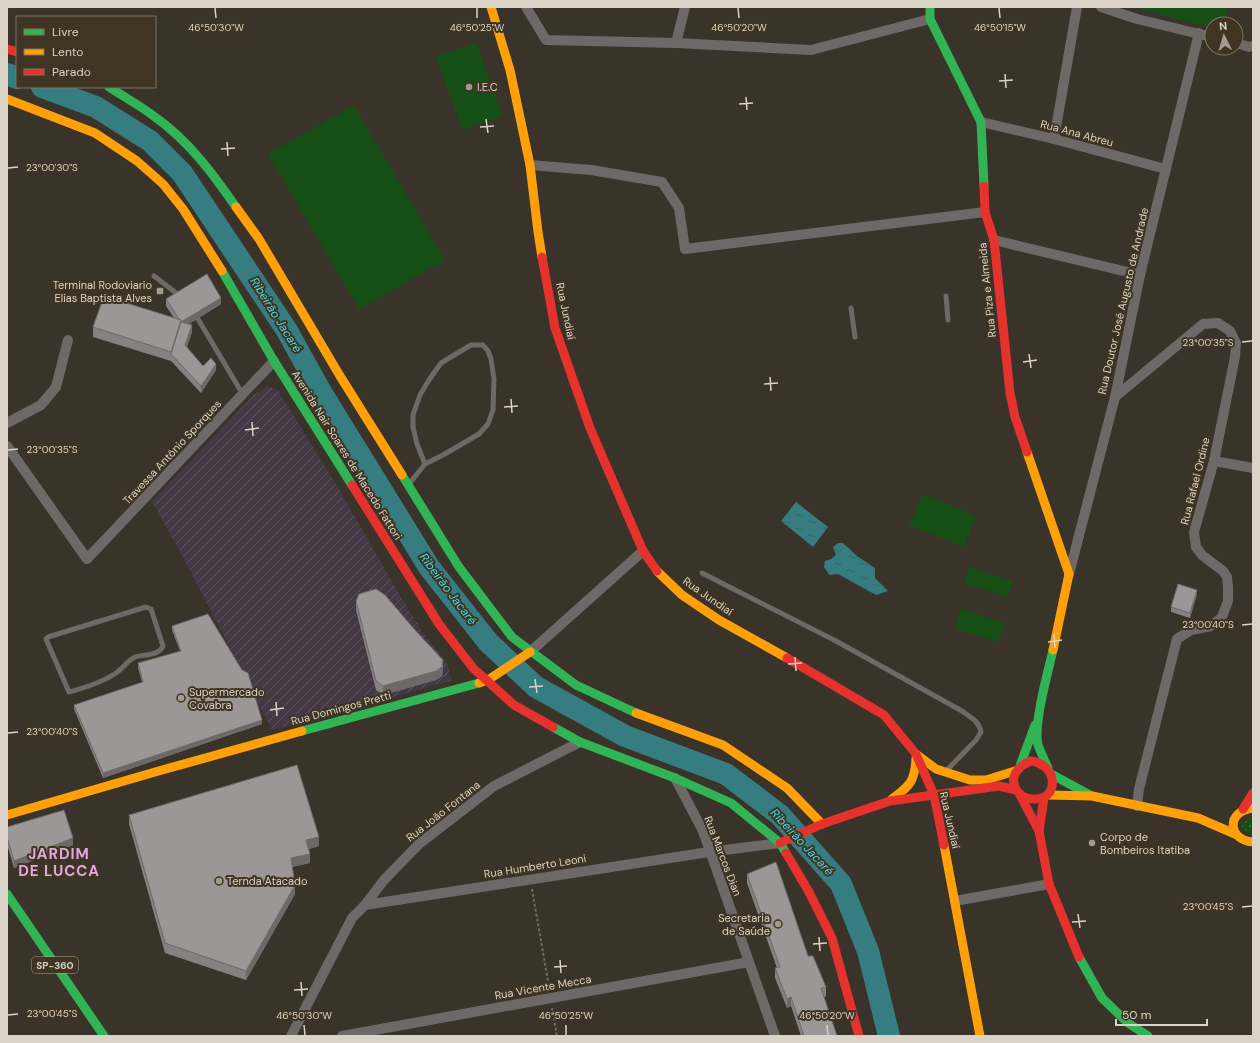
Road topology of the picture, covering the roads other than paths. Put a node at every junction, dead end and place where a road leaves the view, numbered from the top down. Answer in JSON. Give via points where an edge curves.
{"nodes":[{"id":1,"x":491,"y":7,"type":"edge"},
{"id":2,"x":526,"y":7,"type":"edge"},
{"id":3,"x":685,"y":7,"type":"edge"},
{"id":4,"x":930,"y":7,"type":"edge"},
{"id":5,"x":1077,"y":7,"type":"edge"},
{"id":6,"x":1101,"y":7,"type":"edge"},
{"id":7,"x":930,"y":19,"type":"junction"},
{"id":8,"x":1200,"y":33,"type":"junction"},
{"id":9,"x":1204,"y":34,"type":"edge"},
{"id":10,"x":676,"y":43,"type":"junction"},
{"id":11,"x":111,"y":88,"type":"edge"},
{"id":12,"x":7,"y":99,"type":"edge"},
{"id":13,"x":981,"y":122,"type":"junction"},
{"id":14,"x":1054,"y":139,"type":"junction"},
{"id":15,"x":530,"y":165,"type":"junction"},
{"id":16,"x":1166,"y":169,"type":"junction"},
{"id":17,"x":985,"y":212,"type":"junction"},
{"id":18,"x":994,"y":240,"type":"junction"},
{"id":19,"x":1140,"y":275,"type":"junction"},
{"id":20,"x":154,"y":276,"type":"dead end"},
{"id":21,"x":946,"y":296,"type":"dead end"},
{"id":22,"x":181,"y":297,"type":"edge"},
{"id":23,"x":851,"y":308,"type":"dead end"},
{"id":24,"x":198,"y":319,"type":"edge"},
{"id":25,"x":948,"y":320,"type":"dead end"},
{"id":26,"x":855,"y":337,"type":"dead end"},
{"id":27,"x":68,"y":340,"type":"dead end"},
{"id":28,"x":274,"y":361,"type":"junction"},
{"id":29,"x":243,"y":393,"type":"junction"},
{"id":30,"x":1114,"y":397,"type":"junction"},
{"id":31,"x":7,"y":424,"type":"edge"},
{"id":32,"x":7,"y":446,"type":"edge"},
{"id":33,"x":1214,"y":461,"type":"junction"},
{"id":34,"x":425,"y":464,"type":"junction"},
{"id":35,"x":1253,"y":468,"type":"edge"},
{"id":36,"x":408,"y":485,"type":"junction"},
{"id":37,"x":643,"y":551,"type":"junction"},
{"id":38,"x":702,"y":574,"type":"dead end"},
{"id":39,"x":1069,"y":574,"type":"junction"},
{"id":40,"x":119,"y":614,"type":"joint"},
{"id":41,"x":527,"y":654,"type":"junction"},
{"id":42,"x":490,"y":678,"type":"junction"},
{"id":43,"x":1039,"y":716,"type":"junction"},
{"id":44,"x":580,"y":742,"type":"junction"},
{"id":45,"x":916,"y":754,"type":"junction"},
{"id":46,"x":1018,"y":768,"type":"junction"},
{"id":47,"x":1050,"y":771,"type":"junction"},
{"id":48,"x":944,"y":773,"type":"junction"},
{"id":49,"x":675,"y":778,"type":"junction"},
{"id":50,"x":1018,"y":792,"type":"junction"},
{"id":51,"x":1253,"y":793,"type":"edge"},
{"id":52,"x":934,"y":796,"type":"junction"},
{"id":53,"x":1092,"y":796,"type":"junction"},
{"id":54,"x":1046,"y":797,"type":"junction"},
{"id":55,"x":890,"y":801,"type":"junction"},
{"id":56,"x":1136,"y":806,"type":"junction"},
{"id":57,"x":1248,"y":809,"type":"edge"},
{"id":58,"x":7,"y":815,"type":"edge"},
{"id":59,"x":1235,"y":817,"type":"junction"},
{"id":60,"x":1198,"y":818,"type":"junction"},
{"id":61,"x":818,"y":826,"type":"junction"},
{"id":62,"x":1039,"y":831,"type":"junction"},
{"id":63,"x":1235,"y":834,"type":"junction"},
{"id":64,"x":1253,"y":842,"type":"edge"},
{"id":65,"x":780,"y":843,"type":"junction"},
{"id":66,"x":709,"y":852,"type":"junction"},
{"id":67,"x":1049,"y":884,"type":"junction"},
{"id":68,"x":7,"y":894,"type":"edge"},
{"id":69,"x":955,"y":901,"type":"junction"},
{"id":70,"x":365,"y":905,"type":"junction"},
{"id":71,"x":749,"y":962,"type":"junction"},
{"id":72,"x":104,"y":1036,"type":"edge"},
{"id":73,"x":291,"y":1036,"type":"edge"},
{"id":74,"x":342,"y":1036,"type":"edge"},
{"id":75,"x":775,"y":1036,"type":"edge"},
{"id":76,"x":859,"y":1036,"type":"edge"},
{"id":77,"x":980,"y":1036,"type":"edge"},
{"id":78,"x":1148,"y":1036,"type":"edge"}],
"edges":[{"from":1,"to":15,"type":"main road","name":"Rua Jundiaí","via":[[510,70]]},
{"from":2,"to":10,"type":"street","via":[[546,40]]},
{"from":3,"to":10,"type":"street"},
{"from":4,"to":7,"type":"main road","name":"Rua Piza e Almeida"},
{"from":5,"to":14,"type":"street"},
{"from":6,"to":8,"type":"street","via":[[1137,19]]},
{"from":7,"to":10,"type":"street","via":[[811,50]]},
{"from":7,"to":13,"type":"main road","name":"Rua Piza e Almeida"},
{"from":8,"to":9,"type":"street"},
{"from":8,"to":16,"type":"street","name":"Rua Doutor José Augusto de Andrade"},
{"from":11,"to":36,"type":"main road","via":[[156,118],[208,166],[259,239]]},
{"from":12,"to":28,"type":"main road","name":"Avenida Nair Soares de Macedo Fattori","via":[[95,133],[137,161],[163,184],[183,209],[226,277]]},
{"from":13,"to":14,"type":"street","name":"Rua Ana Abreu"},
{"from":13,"to":17,"type":"main road","name":"Rua Piza e Almeida"},
{"from":14,"to":16,"type":"street","name":"Rua Ana Abreu"},
{"from":15,"to":17,"type":"street","via":[[591,170],[662,182],[679,208],[685,249]]},
{"from":15,"to":37,"type":"main road","name":"Rua Jundiaí","via":[[538,232],[555,328],[590,428]]},
{"from":16,"to":19,"type":"street","name":"Rua Doutor José Augusto de Andrade"},
{"from":17,"to":18,"type":"main road","name":"Rua Piza e Almeida"},
{"from":18,"to":19,"type":"street"},
{"from":18,"to":39,"type":"main road","name":"Rua Piza e Almeida","via":[[1010,393],[1015,417]]},
{"from":19,"to":30,"type":"street","name":"Rua Doutor José Augusto de Andrade"},
{"from":20,"to":22,"type":"lane"},
{"from":21,"to":25,"type":"lane"},
{"from":23,"to":26,"type":"lane"},
{"from":24,"to":29,"type":"lane"},
{"from":27,"to":31,"type":"street","via":[[56,387],[41,405]]},
{"from":28,"to":29,"type":"street","name":"Travessa Antônio Sporques"},
{"from":28,"to":42,"type":"main road","name":"Avenida Nair Soares de Macedo Fattori","via":[[439,624],[473,668]]},
{"from":29,"to":32,"type":"street","name":"Travessa Antônio Sporques","via":[[87,559]]},
{"from":30,"to":33,"type":"street","name":"Rua Rafael Ordine","via":[[1203,324],[1218,323],[1230,331],[1236,343]]},
{"from":30,"to":39,"type":"street","name":"Rua Doutor José Augusto de Andrade"},
{"from":33,"to":35,"type":"street"},
{"from":33,"to":56,"type":"street","name":"Rua Rafael Ordine","via":[[1194,532],[1196,547],[1227,577],[1228,601],[1222,617],[1211,626],[1190,630],[1176,640]]},
{"from":34,"to":34,"type":"lane","via":[[479,434],[488,424],[493,410],[494,379],[491,360],[483,345],[471,345],[441,363],[420,395],[413,415],[413,427]]},
{"from":34,"to":36,"type":"lane"},
{"from":36,"to":41,"type":"main road","via":[[460,567]]},
{"from":37,"to":41,"type":"street","name":"Rua Domingos Pretti"},
{"from":37,"to":45,"type":"main road","name":"Rua Jundiaí","via":[[656,569],[682,594],[719,620],[884,715]]},
{"from":38,"to":48,"type":"lane","via":[[836,641],[974,720],[980,725],[981,732]]},
{"from":39,"to":43,"type":"main road"},
{"from":40,"to":40,"type":"lane","via":[[150,607],[161,649],[157,653],[134,658],[115,674],[69,692],[46,639],[52,634]]},
{"from":41,"to":42,"type":"main road","name":"Rua Domingos Pretti"},
{"from":41,"to":61,"type":"main road","via":[[576,686],[626,709],[723,745],[787,788]]},
{"from":42,"to":44,"type":"main road","name":"Avenida Nair Soares de Macedo Fattori","via":[[514,705]]},
{"from":42,"to":58,"type":"main road","name":"Rua Domingos Pretti"},
{"from":43,"to":46,"type":"main road"},
{"from":43,"to":47,"type":"main road","via":[[1038,744]]},
{"from":44,"to":49,"type":"main road","name":"Avenida Nair Soares de Macedo Fattori"},
{"from":44,"to":70,"type":"street","name":"Rua João Fontana","via":[[494,786],[419,844],[384,880]]},
{"from":45,"to":48,"type":"main road"},
{"from":45,"to":52,"type":"main road","name":"Rua Jundiaí"},
{"from":45,"to":55,"type":"main road","via":[[913,780],[909,787]]},
{"from":46,"to":47,"type":"main road","via":[[1025,762],[1038,761]]},
{"from":46,"to":48,"type":"main road","via":[[986,780],[970,780]]},
{"from":46,"to":50,"type":"main road","via":[[1013,777]]},
{"from":47,"to":53,"type":"main road"},
{"from":47,"to":54,"type":"main road","via":[[1052,786]]},
{"from":49,"to":65,"type":"main road","name":"Avenida Nair Soares de Macedo Fattori","via":[[730,803]]},
{"from":49,"to":66,"type":"street","name":"Rua Marcos Dian","via":[[703,831]]},
{"from":50,"to":52,"type":"main road","via":[[999,786]]},
{"from":50,"to":54,"type":"main road","via":[[1032,800]]},
{"from":50,"to":62,"type":"main road"},
{"from":51,"to":57,"type":"main road"},
{"from":52,"to":55,"type":"main road"},
{"from":52,"to":69,"type":"main road","name":"Rua Jundiaí"},
{"from":53,"to":54,"type":"main road"},
{"from":53,"to":56,"type":"main road"},
{"from":54,"to":62,"type":"main road"},
{"from":55,"to":61,"type":"main road"},
{"from":56,"to":60,"type":"main road"},
{"from":57,"to":59,"type":"main road"},
{"from":59,"to":60,"type":"main road"},
{"from":59,"to":63,"type":"main road"},
{"from":60,"to":63,"type":"main road"},
{"from":61,"to":65,"type":"main road"},
{"from":62,"to":67,"type":"main road"},
{"from":63,"to":64,"type":"main road","via":[[1244,841]]},
{"from":65,"to":66,"type":"street","name":"Rua Humberto Leoni"},
{"from":65,"to":76,"type":"main road","via":[[832,938]]},
{"from":66,"to":70,"type":"street","name":"Rua Humberto Leoni"},
{"from":66,"to":71,"type":"street","name":"Rua Marcos Dian"},
{"from":67,"to":69,"type":"street"},
{"from":67,"to":78,"type":"main road","via":[[1073,944],[1102,998],[1128,1023]]},
{"from":68,"to":72,"type":"main road","number":"SP-360"},
{"from":69,"to":77,"type":"main road","name":"Rua Jundiaí"},
{"from":70,"to":73,"type":"street","name":"Rua João Fontana","via":[[352,918]]},
{"from":71,"to":74,"type":"street","name":"Rua Vicente Mecca"},
{"from":71,"to":75,"type":"street","name":"Rua Marcos Dian"}]}
